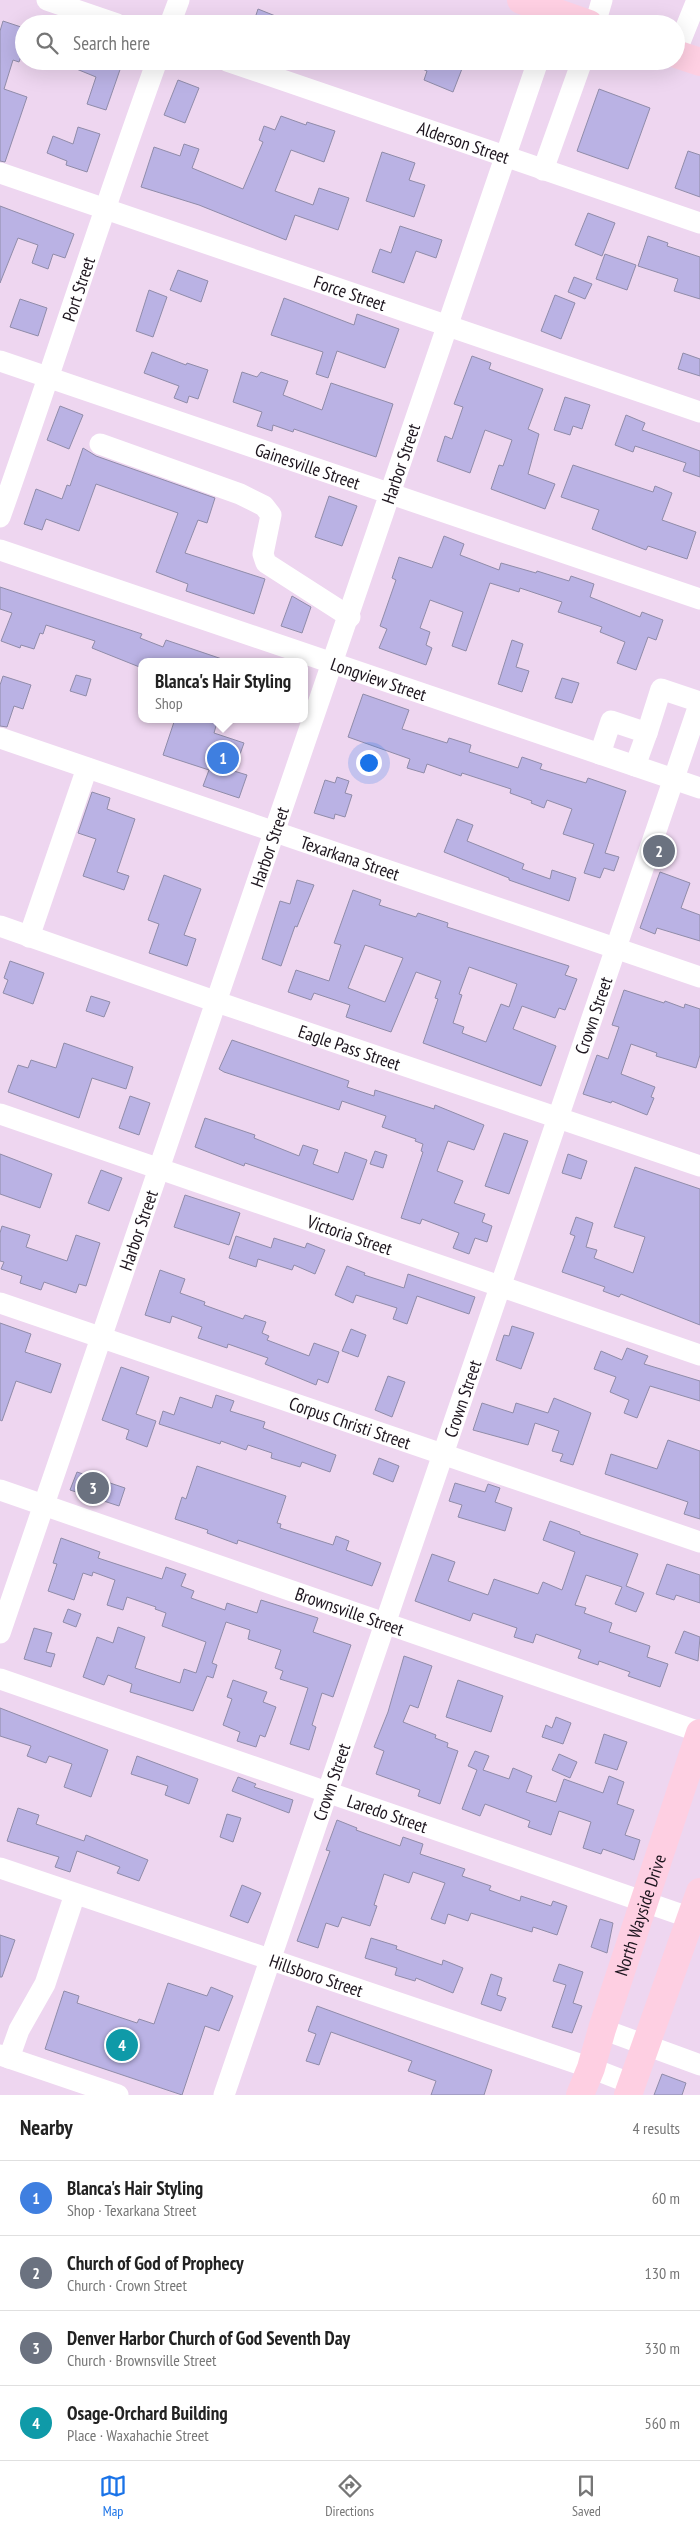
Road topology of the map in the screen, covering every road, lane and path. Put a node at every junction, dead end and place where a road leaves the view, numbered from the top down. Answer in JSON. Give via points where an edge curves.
{"nodes":[{"id":1,"x":47,"y":0,"type":"edge"},
{"id":2,"x":178,"y":0,"type":"edge"},
{"id":3,"x":521,"y":0,"type":"edge"},
{"id":4,"x":602,"y":0,"type":"edge"},
{"id":5,"x":696,"y":11,"type":"edge"},
{"id":6,"x":556,"y":12,"type":"edge"},
{"id":7,"x":91,"y":15,"type":"edge"},
{"id":8,"x":173,"y":15,"type":"edge"},
{"id":9,"x":598,"y":15,"type":"edge"},
{"id":10,"x":685,"y":34,"type":"edge"},
{"id":11,"x":685,"y":56,"type":"edge"},
{"id":12,"x":700,"y":62,"type":"edge"},
{"id":13,"x":154,"y":70,"type":"edge"},
{"id":14,"x":252,"y":70,"type":"edge"},
{"id":15,"x":535,"y":70,"type":"edge"},
{"id":16,"x":579,"y":70,"type":"edge"},
{"id":17,"x":506,"y":158,"type":"junction"},
{"id":18,"x":543,"y":170,"type":"junction"},
{"id":19,"x":0,"y":173,"type":"edge"},
{"id":20,"x":104,"y":208,"type":"junction"},
{"id":21,"x":700,"y":223,"type":"edge"},
{"id":22,"x":448,"y":326,"type":"junction"},
{"id":23,"x":0,"y":361,"type":"edge"},
{"id":24,"x":49,"y":378,"type":"junction"},
{"id":25,"x":700,"y":412,"type":"edge"},
{"id":26,"x":100,"y":444,"type":"dead end"},
{"id":27,"x":391,"y":495,"type":"junction"},
{"id":28,"x":0,"y":517,"type":"edge"},
{"id":29,"x":0,"y":550,"type":"edge"},
{"id":30,"x":700,"y":599,"type":"edge"},
{"id":31,"x":350,"y":617,"type":"junction"},
{"id":32,"x":334,"y":663,"type":"junction"},
{"id":33,"x":700,"y":702,"type":"edge"},
{"id":34,"x":647,"y":733,"type":"junction"},
{"id":35,"x":0,"y":738,"type":"edge"},
{"id":36,"x":600,"y":754,"type":"junction"},
{"id":37,"x":635,"y":766,"type":"junction"},
{"id":38,"x":87,"y":768,"type":"junction"},
{"id":39,"x":673,"y":779,"type":"junction"},
{"id":40,"x":700,"y":788,"type":"edge"},
{"id":41,"x":274,"y":831,"type":"junction"},
{"id":42,"x":0,"y":926,"type":"edge"},
{"id":43,"x":29,"y":936,"type":"junction"},
{"id":44,"x":614,"y":948,"type":"junction"},
{"id":45,"x":700,"y":977,"type":"edge"},
{"id":46,"x":217,"y":1002,"type":"junction"},
{"id":47,"x":0,"y":1114,"type":"edge"},
{"id":48,"x":557,"y":1117,"type":"junction"},
{"id":49,"x":700,"y":1166,"type":"edge"},
{"id":50,"x":160,"y":1169,"type":"junction"},
{"id":51,"x":501,"y":1286,"type":"junction"},
{"id":52,"x":0,"y":1302,"type":"edge"},
{"id":53,"x":101,"y":1336,"type":"junction"},
{"id":54,"x":700,"y":1355,"type":"edge"},
{"id":55,"x":443,"y":1453,"type":"junction"},
{"id":56,"x":0,"y":1490,"type":"edge"},
{"id":57,"x":44,"y":1505,"type":"junction"},
{"id":58,"x":700,"y":1542,"type":"edge"},
{"id":59,"x":387,"y":1622,"type":"junction"},
{"id":60,"x":0,"y":1633,"type":"edge"},
{"id":61,"x":0,"y":1679,"type":"edge"},
{"id":62,"x":700,"y":1733,"type":"edge"},
{"id":63,"x":327,"y":1791,"type":"junction"},
{"id":64,"x":0,"y":1868,"type":"edge"},
{"id":65,"x":700,"y":1892,"type":"edge"},
{"id":66,"x":75,"y":1894,"type":"junction"},
{"id":67,"x":644,"y":1902,"type":"junction"},
{"id":68,"x":691,"y":1918,"type":"junction"},
{"id":69,"x":269,"y":1960,"type":"junction"},
{"id":70,"x":602,"y":2029,"type":"junction"},
{"id":71,"x":647,"y":2045,"type":"junction"},
{"id":72,"x":5,"y":2057,"type":"edge"},
{"id":73,"x":700,"y":2065,"type":"edge"},
{"id":74,"x":591,"y":2068,"type":"junction"},
{"id":75,"x":630,"y":2090,"type":"edge"},
{"id":76,"x":118,"y":2095,"type":"edge"},
{"id":77,"x":224,"y":2095,"type":"edge"},
{"id":78,"x":580,"y":2095,"type":"edge"}],
"edges":[{"from":1,"to":7,"type":"street"},
{"from":2,"to":8,"type":"street"},
{"from":3,"to":6,"type":"main road"},
{"from":4,"to":9,"type":"street"},
{"from":5,"to":10,"type":"street"},
{"from":11,"to":12,"type":"main road"},
{"from":13,"to":20,"type":"street","name":"Port Street"},
{"from":14,"to":17,"type":"street","name":"Alderson Street"},
{"from":15,"to":17,"type":"street","name":"Harbor Street"},
{"from":16,"to":18,"type":"street"},
{"from":17,"to":18,"type":"street","name":"Alderson Street"},
{"from":17,"to":22,"type":"street","name":"Harbor Street"},
{"from":18,"to":21,"type":"street","name":"Alderson Street"},
{"from":19,"to":20,"type":"street","name":"Force Street"},
{"from":20,"to":22,"type":"street","name":"Force Street"},
{"from":20,"to":24,"type":"street","name":"Port Street"},
{"from":22,"to":25,"type":"street","name":"Force Street"},
{"from":22,"to":27,"type":"street","name":"Harbor Street"},
{"from":23,"to":24,"type":"street","name":"Gainesville Street"},
{"from":24,"to":27,"type":"street","name":"Gainesville Street"},
{"from":24,"to":28,"type":"street","name":"Port Street"},
{"from":26,"to":31,"type":"street","via":[[240,494],[264,506],[272,515],[263,554],[266,563]]},
{"from":27,"to":30,"type":"street","name":"Gainesville Street"},
{"from":27,"to":31,"type":"street","name":"Harbor Street"},
{"from":29,"to":32,"type":"street","name":"Longview Street"},
{"from":31,"to":32,"type":"street","name":"Harbor Street"},
{"from":32,"to":36,"type":"street","name":"Longview Street"},
{"from":32,"to":41,"type":"street","name":"Harbor Street"},
{"from":33,"to":34,"type":"street","via":[[661,689]]},
{"from":33,"to":39,"type":"street","name":"Crown Street"},
{"from":34,"to":36,"type":"street","via":[[611,721]]},
{"from":34,"to":37,"type":"street"},
{"from":35,"to":38,"type":"street","name":"Texarkana Street"},
{"from":36,"to":37,"type":"street","name":"Longview Street"},
{"from":37,"to":39,"type":"street","name":"Longview Street"},
{"from":38,"to":41,"type":"street","name":"Texarkana Street"},
{"from":38,"to":43,"type":"street"},
{"from":39,"to":40,"type":"street","name":"Longview Street"},
{"from":39,"to":44,"type":"street","name":"Crown Street"},
{"from":41,"to":44,"type":"street","name":"Texarkana Street"},
{"from":41,"to":46,"type":"street","name":"Harbor Street"},
{"from":42,"to":43,"type":"street","name":"Eagle Pass Street"},
{"from":43,"to":46,"type":"street","name":"Eagle Pass Street"},
{"from":44,"to":45,"type":"street","name":"Texarkana Street"},
{"from":44,"to":48,"type":"street","name":"Crown Street"},
{"from":46,"to":48,"type":"street","name":"Eagle Pass Street"},
{"from":46,"to":50,"type":"street","name":"Harbor Street"},
{"from":47,"to":50,"type":"street","name":"Victoria Street"},
{"from":48,"to":49,"type":"street","name":"Eagle Pass Street"},
{"from":48,"to":51,"type":"street","name":"Crown Street"},
{"from":50,"to":51,"type":"street","name":"Victoria Street"},
{"from":50,"to":53,"type":"street","name":"Harbor Street"},
{"from":51,"to":54,"type":"street","name":"Victoria Street"},
{"from":51,"to":55,"type":"street","name":"Crown Street"},
{"from":52,"to":53,"type":"street","name":"Corpus Christi Street"},
{"from":53,"to":55,"type":"street","name":"Corpus Christi Street"},
{"from":53,"to":57,"type":"street","name":"Harbor Street"},
{"from":55,"to":58,"type":"street","name":"Corpus Christi Street"},
{"from":55,"to":59,"type":"street","name":"Crown Street"},
{"from":56,"to":57,"type":"street","name":"Brownsville Street"},
{"from":57,"to":59,"type":"street","name":"Brownsville Street"},
{"from":57,"to":60,"type":"street","name":"Harbor Street"},
{"from":59,"to":62,"type":"street","name":"Brownsville Street"},
{"from":59,"to":63,"type":"street","name":"Crown Street"},
{"from":61,"to":63,"type":"street","name":"Laredo Street"},
{"from":62,"to":67,"type":"main road","name":"North Wayside Drive"},
{"from":63,"to":67,"type":"street","name":"Laredo Street"},
{"from":63,"to":69,"type":"street","name":"Crown Street"},
{"from":64,"to":66,"type":"street","name":"Hillsboro Street"},
{"from":65,"to":68,"type":"main road"},
{"from":66,"to":69,"type":"street","name":"Hillsboro Street"},
{"from":66,"to":72,"type":"street","via":[[44,1984]]},
{"from":67,"to":68,"type":"street","name":"Laredo Street"},
{"from":67,"to":70,"type":"main road","name":"North Wayside Drive"},
{"from":68,"to":71,"type":"main road"},
{"from":69,"to":74,"type":"street","name":"Hillsboro Street"},
{"from":69,"to":77,"type":"street","name":"Crown Street"},
{"from":70,"to":71,"type":"street"},
{"from":70,"to":74,"type":"main road","name":"North Wayside Drive"},
{"from":71,"to":73,"type":"street"},
{"from":71,"to":75,"type":"main road"},
{"from":72,"to":76,"type":"street"},
{"from":74,"to":75,"type":"street","name":"Hillsboro Street"},
{"from":74,"to":78,"type":"main road","name":"North Wayside Drive"}]}
